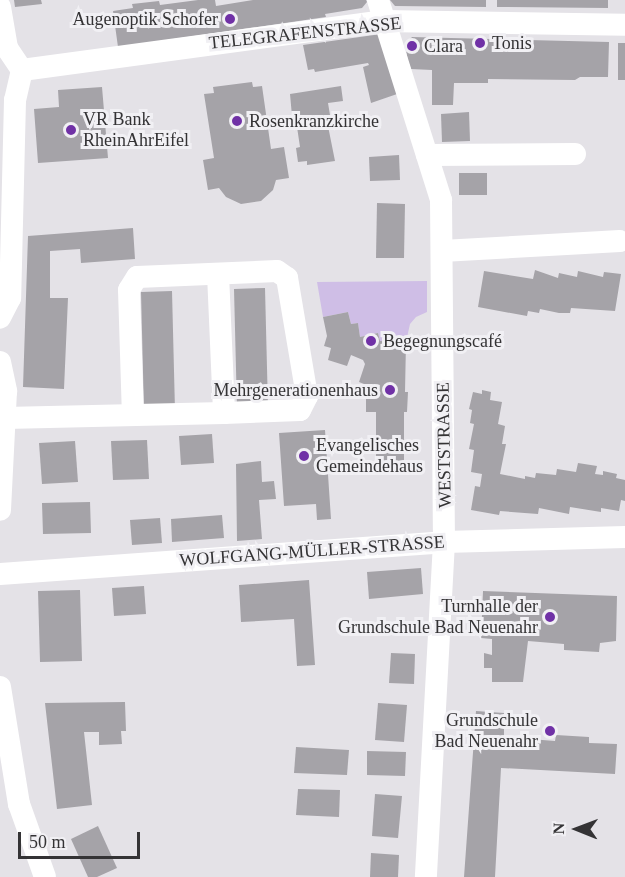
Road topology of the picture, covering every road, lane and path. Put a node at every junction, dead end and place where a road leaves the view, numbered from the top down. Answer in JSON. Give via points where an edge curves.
{"nodes":[{"id":1,"x":0,"y":7,"type":"edge"},
{"id":2,"x":381,"y":10,"type":"edge"},
{"id":3,"x":625,"y":25,"type":"edge"},
{"id":4,"x":22,"y":70,"type":"junction"},
{"id":5,"x":575,"y":154,"type":"dead end"},
{"id":6,"x":427,"y":156,"type":"junction"},
{"id":7,"x":6,"y":180,"type":"edge"},
{"id":8,"x":621,"y":241,"type":"dead end"},
{"id":9,"x":442,"y":251,"type":"junction"},
{"id":10,"x":218,"y":274,"type":"junction"},
{"id":11,"x":0,"y":318,"type":"edge"},
{"id":12,"x":0,"y":362,"type":"edge"},
{"id":13,"x":224,"y":413,"type":"junction"},
{"id":14,"x":133,"y":415,"type":"junction"},
{"id":15,"x":5,"y":418,"type":"junction"},
{"id":16,"x":0,"y":510,"type":"edge"},
{"id":17,"x":625,"y":537,"type":"edge"},
{"id":18,"x":444,"y":542,"type":"junction"},
{"id":19,"x":0,"y":573,"type":"edge"},
{"id":20,"x":0,"y":687,"type":"edge"},
{"id":21,"x":6,"y":768,"type":"edge"},
{"id":22,"x":45,"y":877,"type":"edge"},
{"id":23,"x":426,"y":877,"type":"edge"}],
"edges":[{"from":1,"to":4,"type":"street","via":[[6,48]]},
{"from":2,"to":3,"type":"street","name":"TELEGRAFENSTRASSE"},
{"from":2,"to":4,"type":"street","name":"TELEGRAFENSTRASSE"},
{"from":2,"to":6,"type":"street","name":"WESTSTRASSE"},
{"from":4,"to":7,"type":"street"},
{"from":5,"to":6,"type":"street"},
{"from":6,"to":9,"type":"street","name":"WESTSTRASSE","via":[[441,200]]},
{"from":7,"to":11,"type":"street","via":[[10,298]]},
{"from":8,"to":9,"type":"street"},
{"from":9,"to":18,"type":"street","name":"WESTSTRASSE"},
{"from":10,"to":13,"type":"street"},
{"from":10,"to":13,"type":"street","via":[[276,271],[287,278],[307,396],[300,410]]},
{"from":10,"to":14,"type":"street","via":[[137,277],[129,290]]},
{"from":12,"to":15,"type":"street","via":[[6,391]]},
{"from":13,"to":14,"type":"street"},
{"from":14,"to":15,"type":"street"},
{"from":15,"to":16,"type":"street"},
{"from":17,"to":18,"type":"street","name":"WOLFGANG-MÜLLER-STRASSE"},
{"from":18,"to":19,"type":"street","name":"WOLFGANG-MÜLLER-STRASSE"},
{"from":18,"to":23,"type":"street","name":"WESTSTRASSE"},
{"from":20,"to":21,"type":"street"},
{"from":21,"to":22,"type":"street"}]}
